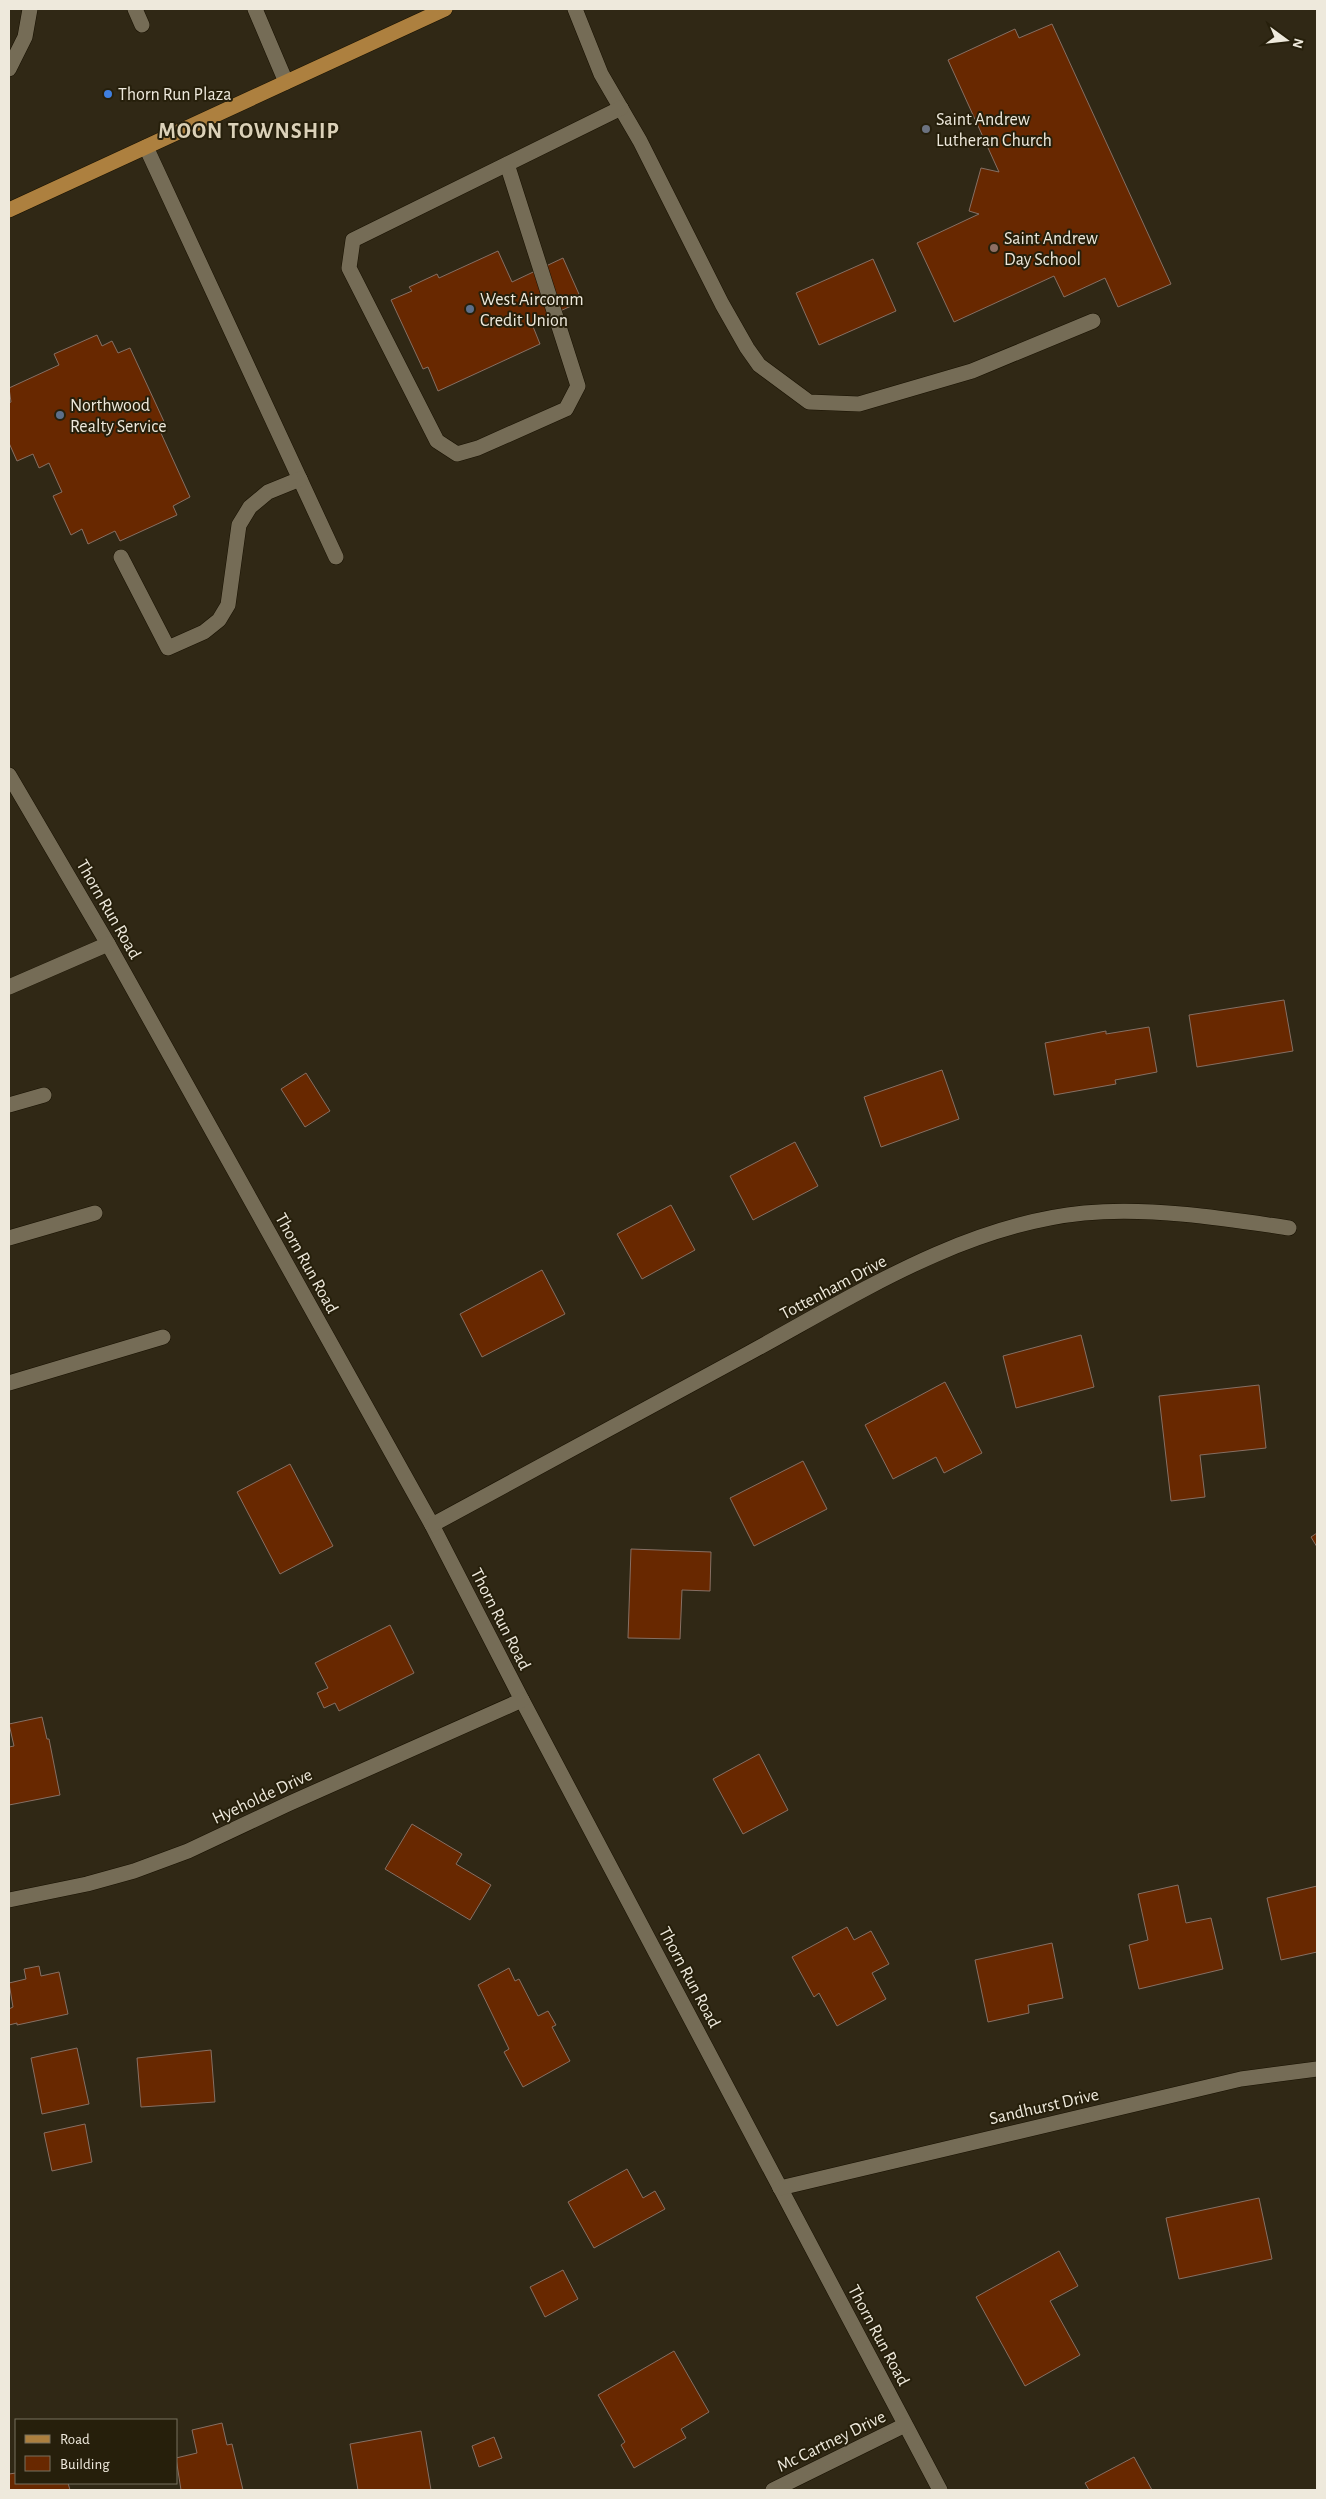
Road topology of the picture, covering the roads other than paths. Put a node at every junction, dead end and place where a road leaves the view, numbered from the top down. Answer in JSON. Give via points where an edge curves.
{"nodes":[{"id":1,"x":30,"y":9,"type":"edge"},
{"id":2,"x":135,"y":9,"type":"edge"},
{"id":3,"x":255,"y":9,"type":"edge"},
{"id":4,"x":444,"y":9,"type":"edge"},
{"id":5,"x":575,"y":9,"type":"edge"},
{"id":6,"x":142,"y":25,"type":"dead end"},
{"id":7,"x":9,"y":67,"type":"edge"},
{"id":8,"x":286,"y":82,"type":"junction"},
{"id":9,"x":621,"y":108,"type":"junction"},
{"id":10,"x":146,"y":147,"type":"junction"},
{"id":11,"x":507,"y":164,"type":"junction"},
{"id":12,"x":9,"y":210,"type":"edge"},
{"id":13,"x":1093,"y":321,"type":"dead end"},
{"id":14,"x":300,"y":479,"type":"junction"},
{"id":15,"x":121,"y":557,"type":"dead end"},
{"id":16,"x":336,"y":558,"type":"dead end"},
{"id":17,"x":9,"y":775,"type":"edge"},
{"id":18,"x":108,"y":944,"type":"junction"},
{"id":19,"x":9,"y":987,"type":"edge"},
{"id":20,"x":44,"y":1095,"type":"dead end"},
{"id":21,"x":9,"y":1105,"type":"edge"},
{"id":22,"x":95,"y":1213,"type":"dead end"},
{"id":23,"x":1289,"y":1228,"type":"dead end"},
{"id":24,"x":9,"y":1238,"type":"edge"},
{"id":25,"x":163,"y":1336,"type":"dead end"},
{"id":26,"x":9,"y":1383,"type":"edge"},
{"id":27,"x":432,"y":1525,"type":"junction"},
{"id":28,"x":522,"y":1700,"type":"junction"},
{"id":29,"x":9,"y":1900,"type":"edge"},
{"id":30,"x":1317,"y":2068,"type":"edge"},
{"id":31,"x":780,"y":2188,"type":"junction"},
{"id":32,"x":905,"y":2425,"type":"junction"},
{"id":33,"x":773,"y":2490,"type":"edge"},
{"id":34,"x":940,"y":2490,"type":"edge"}],
"edges":[{"from":1,"to":7,"type":"street","via":[[24,37]]},
{"from":2,"to":6,"type":"street"},
{"from":3,"to":8,"type":"street"},
{"from":4,"to":8,"type":"main road"},
{"from":5,"to":9,"type":"street","via":[[601,74]]},
{"from":8,"to":10,"type":"main road"},
{"from":9,"to":11,"type":"street"},
{"from":9,"to":13,"type":"street","via":[[747,348],[759,365],[809,402],[858,404],[972,370]]},
{"from":10,"to":12,"type":"main road"},
{"from":10,"to":14,"type":"street"},
{"from":11,"to":11,"type":"street","via":[[353,240],[349,268],[437,441],[457,454],[566,409],[578,386]]},
{"from":14,"to":15,"type":"street","via":[[268,492],[250,507],[239,525],[228,605],[219,620],[204,632],[168,648]]},
{"from":14,"to":16,"type":"street"},
{"from":17,"to":18,"type":"street","name":"Thorn Run Road"},
{"from":18,"to":19,"type":"street"},
{"from":18,"to":27,"type":"street","name":"Thorn Run Road"},
{"from":20,"to":21,"type":"street"},
{"from":22,"to":24,"type":"street"},
{"from":23,"to":27,"type":"street","name":"Tottenham Drive","via":[[1175,1215],[1084,1213],[1006,1229],[963,1243],[848,1299]]},
{"from":25,"to":26,"type":"street"},
{"from":27,"to":28,"type":"street","name":"Thorn Run Road"},
{"from":28,"to":29,"type":"street","name":"Hyeholde Drive","via":[[188,1851],[87,1884]]},
{"from":28,"to":31,"type":"street","name":"Thorn Run Road"},
{"from":30,"to":31,"type":"street","name":"Sandhurst Drive","via":[[1241,2079]]},
{"from":31,"to":32,"type":"street","name":"Thorn Run Road"},
{"from":32,"to":33,"type":"street","name":"Mc Cartney Drive"},
{"from":32,"to":34,"type":"street","name":"Thorn Run Road"}]}
